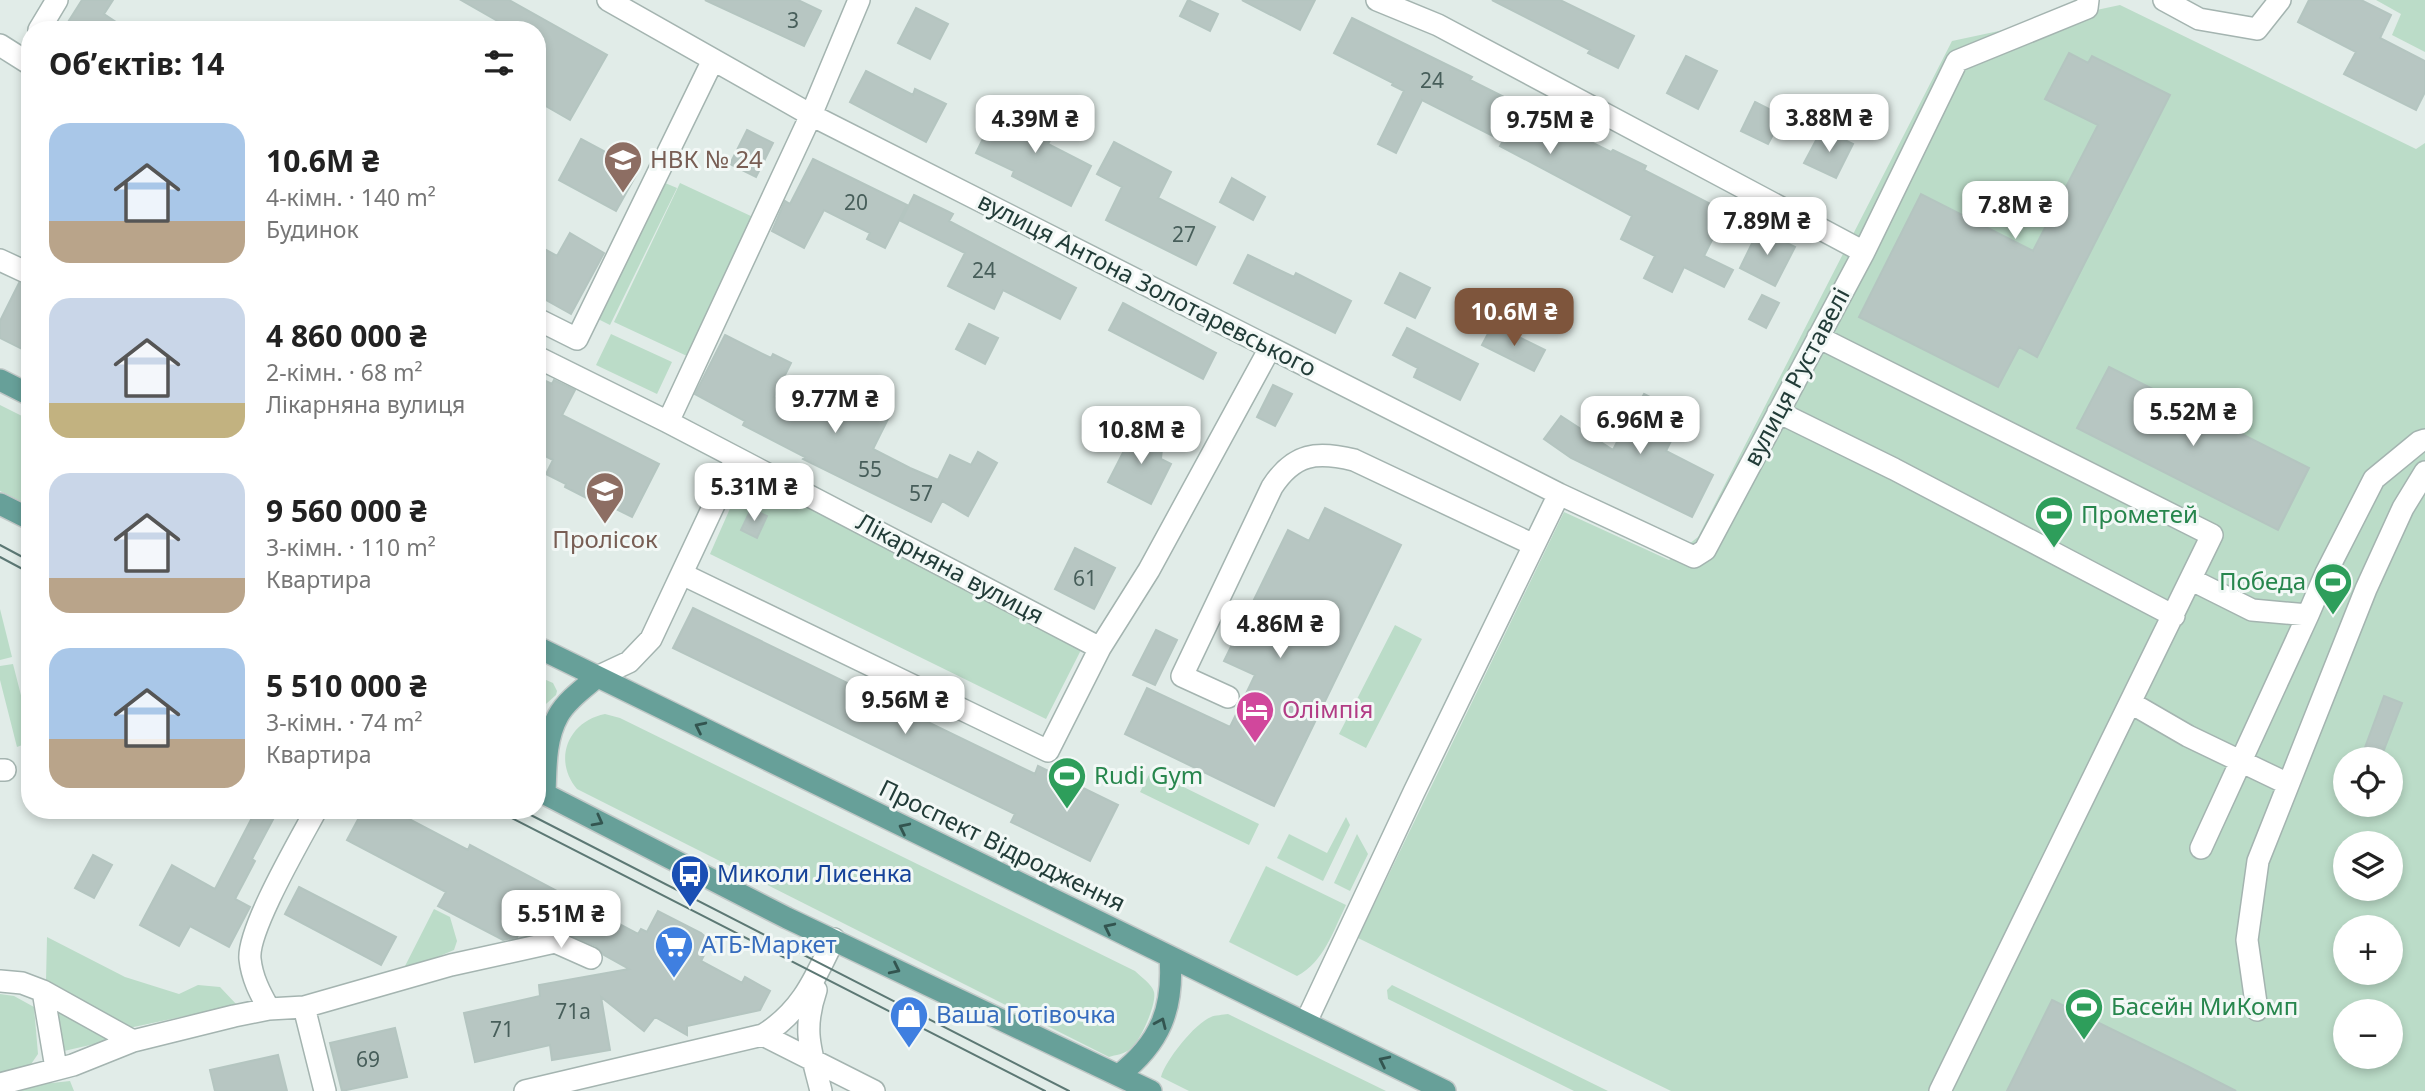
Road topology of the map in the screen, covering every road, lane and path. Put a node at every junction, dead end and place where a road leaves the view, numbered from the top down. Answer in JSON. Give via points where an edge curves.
{"nodes":[{"id":1,"x":57,"y":0,"type":"edge"},
{"id":2,"x":608,"y":0,"type":"edge"},
{"id":3,"x":859,"y":0,"type":"edge"},
{"id":4,"x":1377,"y":0,"type":"edge"},
{"id":5,"x":2088,"y":0,"type":"edge"},
{"id":6,"x":2164,"y":0,"type":"edge"},
{"id":7,"x":2280,"y":0,"type":"edge"},
{"id":8,"x":44,"y":21,"type":"edge"},
{"id":9,"x":0,"y":46,"type":"edge"},
{"id":10,"x":21,"y":54,"type":"edge"},
{"id":11,"x":713,"y":60,"type":"junction"},
{"id":12,"x":811,"y":115,"type":"junction"},
{"id":13,"x":1864,"y":252,"type":"junction"},
{"id":14,"x":0,"y":260,"type":"edge"},
{"id":15,"x":21,"y":270,"type":"edge"},
{"id":16,"x":546,"y":324,"type":"edge"},
{"id":17,"x":1818,"y":337,"type":"junction"},
{"id":18,"x":1270,"y":348,"type":"junction"},
{"id":19,"x":546,"y":361,"type":"edge"},
{"id":20,"x":0,"y":380,"type":"edge"},
{"id":21,"x":21,"y":390,"type":"edge"},
{"id":22,"x":1778,"y":412,"type":"junction"},
{"id":23,"x":668,"y":422,"type":"junction"},
{"id":24,"x":2425,"y":440,"type":"edge"},
{"id":25,"x":736,"y":458,"type":"junction"},
{"id":26,"x":2425,"y":472,"type":"edge"},
{"id":27,"x":1559,"y":494,"type":"junction"},
{"id":28,"x":0,"y":504,"type":"edge"},
{"id":29,"x":21,"y":514,"type":"edge"},
{"id":30,"x":1534,"y":545,"type":"junction"},
{"id":31,"x":1694,"y":557,"type":"joint"},
{"id":32,"x":682,"y":574,"type":"junction"},
{"id":33,"x":2192,"y":580,"type":"junction"},
{"id":34,"x":2308,"y":615,"type":"junction"},
{"id":35,"x":2174,"y":616,"type":"junction"},
{"id":36,"x":1100,"y":648,"type":"junction"},
{"id":37,"x":546,"y":652,"type":"edge"},
{"id":38,"x":597,"y":677,"type":"junction"},
{"id":39,"x":1228,"y":697,"type":"dead end"},
{"id":40,"x":2131,"y":703,"type":"junction"},
{"id":41,"x":2241,"y":761,"type":"junction"},
{"id":42,"x":546,"y":762,"type":"edge"},
{"id":43,"x":2288,"y":784,"type":"junction"},
{"id":44,"x":546,"y":795,"type":"edge"},
{"id":45,"x":311,"y":819,"type":"edge"},
{"id":46,"x":2201,"y":848,"type":"dead end"},
{"id":47,"x":834,"y":939,"type":"junction"},
{"id":48,"x":1170,"y":957,"type":"junction"},
{"id":49,"x":591,"y":958,"type":"dead end"},
{"id":50,"x":0,"y":981,"type":"edge"},
{"id":51,"x":43,"y":991,"type":"junction"},
{"id":52,"x":304,"y":1007,"type":"junction"},
{"id":53,"x":269,"y":1009,"type":"junction"},
{"id":54,"x":2257,"y":1010,"type":"dead end"},
{"id":55,"x":1306,"y":1022,"type":"junction"},
{"id":56,"x":763,"y":1035,"type":"junction"},
{"id":57,"x":133,"y":1041,"type":"junction"},
{"id":58,"x":813,"y":1059,"type":"junction"},
{"id":59,"x":55,"y":1068,"type":"junction"},
{"id":60,"x":1119,"y":1075,"type":"junction"},
{"id":61,"x":0,"y":1084,"type":"edge"},
{"id":62,"x":325,"y":1091,"type":"edge"},
{"id":63,"x":525,"y":1091,"type":"edge"},
{"id":64,"x":821,"y":1091,"type":"edge"},
{"id":65,"x":874,"y":1091,"type":"edge"},
{"id":66,"x":1150,"y":1091,"type":"edge"},
{"id":67,"x":1445,"y":1091,"type":"edge"},
{"id":68,"x":1940,"y":1091,"type":"edge"}],
"edges":[{"from":1,"to":8,"type":"street"},
{"from":2,"to":11,"type":"street","name":"вулиця Антона Золотаревського"},
{"from":3,"to":12,"type":"street"},
{"from":4,"to":13,"type":"street","via":[[1438,25]]},
{"from":5,"to":13,"type":"street","name":"вулиця Руставелі","via":[[2087,8],[1957,61]]},
{"from":6,"to":7,"type":"street","via":[[2199,19],[2257,29]]},
{"from":9,"to":10,"type":"street"},
{"from":11,"to":12,"type":"street","name":"вулиця Антона Золотаревського"},
{"from":11,"to":16,"type":"street","via":[[577,339]]},
{"from":12,"to":18,"type":"street","name":"вулиця Антона Золотаревського"},
{"from":12,"to":23,"type":"street"},
{"from":13,"to":17,"type":"street","name":"вулиця Руставелі"},
{"from":14,"to":15,"type":"street"},
{"from":17,"to":22,"type":"street","name":"вулиця Руставелі"},
{"from":17,"to":33,"type":"street","via":[[2212,535]]},
{"from":18,"to":27,"type":"street","name":"вулиця Антона Золотаревського"},
{"from":18,"to":36,"type":"street","via":[[1149,570]]},
{"from":19,"to":23,"type":"street","name":"Лікарняна вулиця"},
{"from":20,"to":21,"type":"main road"},
{"from":22,"to":31,"type":"street","name":"вулиця Руставелі","via":[[1705,550]]},
{"from":22,"to":35,"type":"street"},
{"from":23,"to":25,"type":"street","name":"Лікарняна вулиця"},
{"from":24,"to":34,"type":"street","via":[[2374,480]]},
{"from":25,"to":32,"type":"street"},
{"from":25,"to":36,"type":"street","name":"Лікарняна вулиця"},
{"from":26,"to":43,"type":"street","via":[[2365,589]]},
{"from":27,"to":30,"type":"street"},
{"from":27,"to":31,"type":"street","name":"вулиця Антона Золотаревського"},
{"from":28,"to":29,"type":"main road"},
{"from":30,"to":39,"type":"street","via":[[1354,460],[1328,454],[1303,458],[1283,470],[1272,487],[1182,676]]},
{"from":30,"to":55,"type":"street"},
{"from":32,"to":36,"type":"street","via":[[1048,751]]},
{"from":32,"to":38,"type":"street","via":[[650,639],[629,662]]},
{"from":33,"to":34,"type":"street","via":[[2252,610]]},
{"from":33,"to":35,"type":"street"},
{"from":34,"to":41,"type":"street"},
{"from":35,"to":40,"type":"street"},
{"from":37,"to":38,"type":"main road","name":"Проспект Відродження"},
{"from":38,"to":42,"type":"main road","via":[[558,716]]},
{"from":48,"to":38,"type":"main road","name":"Проспект Відродження","one_way":true},
{"from":40,"to":41,"type":"street"},
{"from":40,"to":68,"type":"street"},
{"from":41,"to":43,"type":"street"},
{"from":41,"to":46,"type":"street"},
{"from":43,"to":54,"type":"street","via":[[2258,861],[2254,887],[2247,940]]},
{"from":44,"to":47,"type":"main road","one_way":true},
{"from":45,"to":53,"type":"street","via":[[255,930],[250,957],[257,990]]},
{"from":47,"to":56,"type":"street","via":[[796,1008]]},
{"from":47,"to":58,"type":"street","via":[[808,1014]]},
{"from":47,"to":60,"type":"main road","one_way":true},
{"from":48,"to":55,"type":"main road","name":"Проспект Відродження"},
{"from":60,"to":48,"type":"main road","one_way":true,"via":[[1152,1043],[1164,1020],[1170,1001]]},
{"from":49,"to":52,"type":"street","via":[[555,942],[451,965]]},
{"from":50,"to":51,"type":"street"},
{"from":51,"to":57,"type":"street"},
{"from":51,"to":59,"type":"street"},
{"from":52,"to":53,"type":"street"},
{"from":52,"to":62,"type":"street"},
{"from":53,"to":57,"type":"street"},
{"from":67,"to":55,"type":"main road","name":"Проспект Відродження","one_way":true},
{"from":56,"to":58,"type":"street"},
{"from":56,"to":63,"type":"street"},
{"from":57,"to":59,"type":"street"},
{"from":58,"to":64,"type":"street"},
{"from":58,"to":65,"type":"street"},
{"from":59,"to":61,"type":"street"},
{"from":60,"to":66,"type":"main road"}]}
